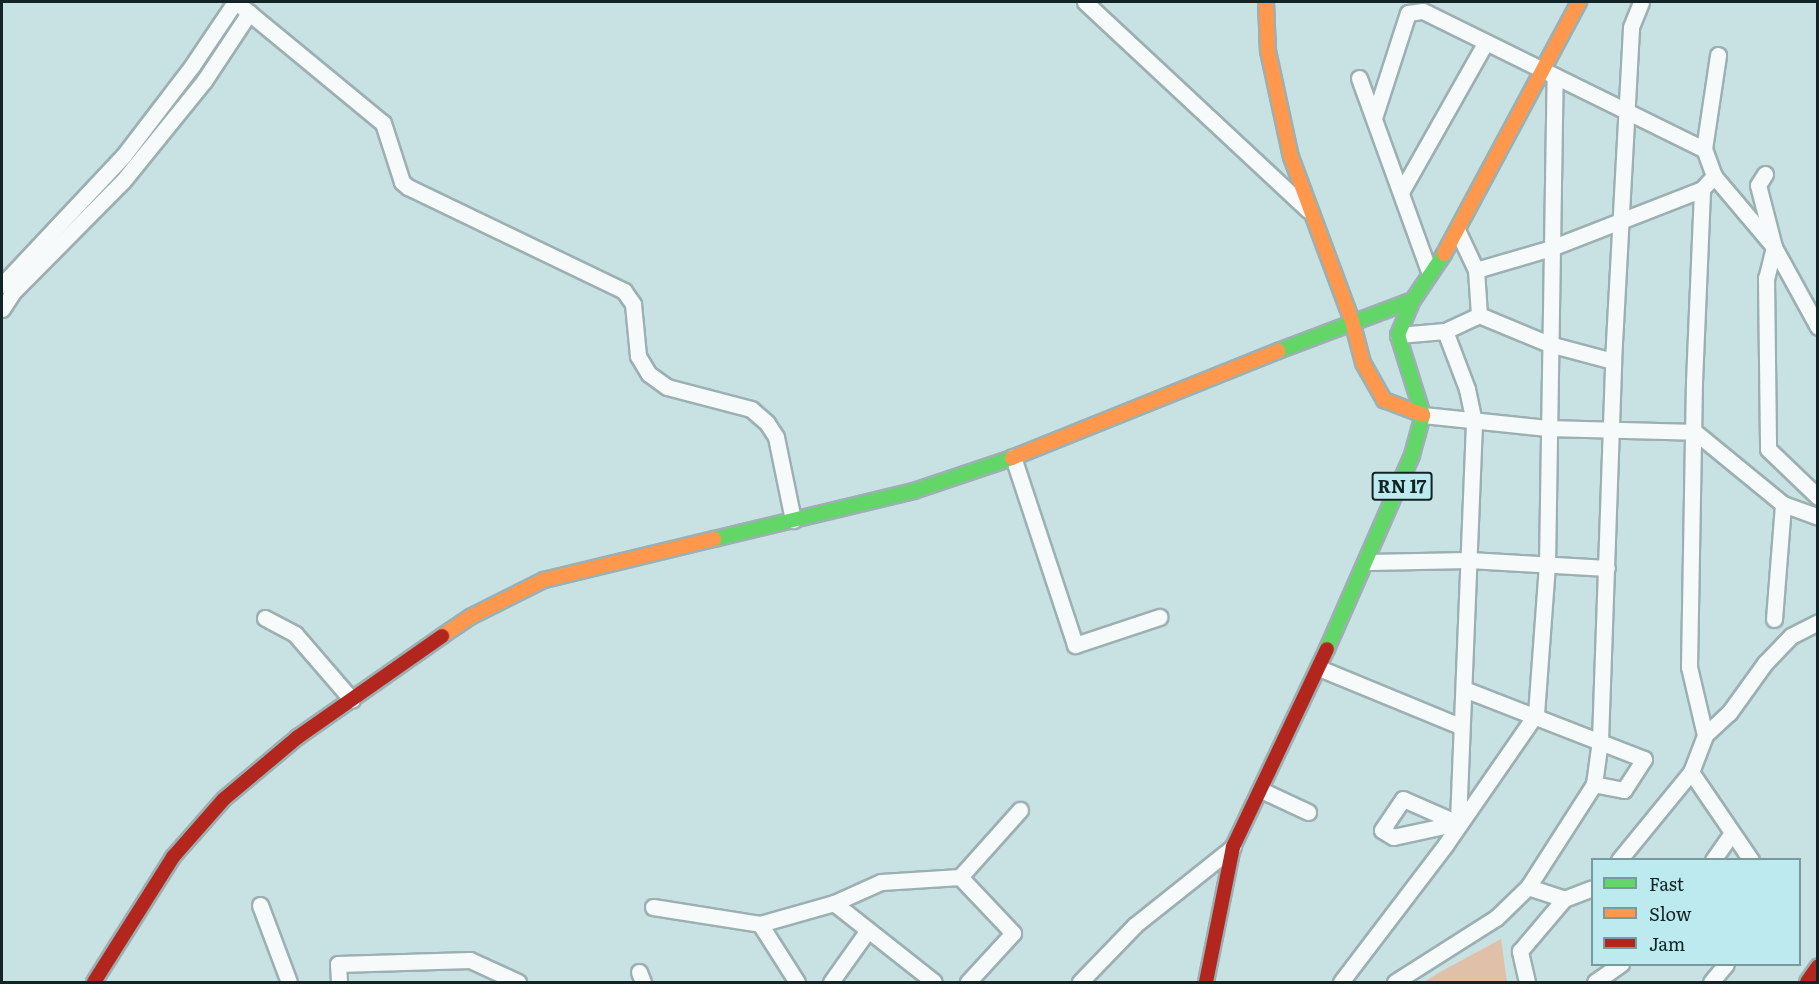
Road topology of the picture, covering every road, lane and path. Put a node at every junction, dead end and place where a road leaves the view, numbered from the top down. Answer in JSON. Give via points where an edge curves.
{"nodes":[{"id":1,"x":236,"y":2,"type":"edge"},
{"id":2,"x":1085,"y":2,"type":"edge"},
{"id":3,"x":1266,"y":2,"type":"edge"},
{"id":4,"x":1579,"y":2,"type":"edge"},
{"id":5,"x":1641,"y":2,"type":"edge"},
{"id":6,"x":249,"y":13,"type":"junction"},
{"id":7,"x":1486,"y":42,"type":"junction"},
{"id":8,"x":1718,"y":56,"type":"dead end"},
{"id":9,"x":1548,"y":72,"type":"junction"},
{"id":10,"x":1359,"y":78,"type":"dead end"},
{"id":11,"x":1626,"y":109,"type":"junction"},
{"id":12,"x":1374,"y":118,"type":"junction"},
{"id":13,"x":1704,"y":149,"type":"junction"},
{"id":14,"x":1765,"y":174,"type":"dead end"},
{"id":15,"x":1714,"y":176,"type":"junction"},
{"id":16,"x":1702,"y":189,"type":"junction"},
{"id":17,"x":1401,"y":192,"type":"junction"},
{"id":18,"x":1308,"y":210,"type":"junction"},
{"id":19,"x":1620,"y":220,"type":"junction"},
{"id":20,"x":1458,"y":232,"type":"junction"},
{"id":21,"x":1774,"y":247,"type":"junction"},
{"id":22,"x":1551,"y":248,"type":"junction"},
{"id":23,"x":1476,"y":270,"type":"junction"},
{"id":24,"x":1429,"y":271,"type":"junction"},
{"id":25,"x":2,"y":285,"type":"edge"},
{"id":26,"x":1413,"y":300,"type":"junction"},
{"id":27,"x":2,"y":309,"type":"edge"},
{"id":28,"x":1479,"y":315,"type":"junction"},
{"id":29,"x":1352,"y":321,"type":"junction"},
{"id":30,"x":1818,"y":327,"type":"edge"},
{"id":31,"x":1445,"y":331,"type":"junction"},
{"id":32,"x":1398,"y":335,"type":"junction"},
{"id":33,"x":1549,"y":344,"type":"junction"},
{"id":34,"x":1613,"y":361,"type":"junction"},
{"id":35,"x":1423,"y":415,"type":"junction"},
{"id":36,"x":1474,"y":423,"type":"junction"},
{"id":37,"x":1547,"y":428,"type":"junction"},
{"id":38,"x":1611,"y":430,"type":"junction"},
{"id":39,"x":1695,"y":432,"type":"junction"},
{"id":40,"x":1013,"y":457,"type":"junction"},
{"id":41,"x":1818,"y":497,"type":"edge"},
{"id":42,"x":1783,"y":504,"type":"junction"},
{"id":43,"x":1818,"y":517,"type":"edge"},
{"id":44,"x":793,"y":520,"type":"junction"},
{"id":45,"x":1469,"y":560,"type":"junction"},
{"id":46,"x":1368,"y":562,"type":"junction"},
{"id":47,"x":1547,"y":565,"type":"junction"},
{"id":48,"x":1607,"y":568,"type":"junction"},
{"id":49,"x":1159,"y":617,"type":"dead end"},
{"id":50,"x":266,"y":618,"type":"dead end"},
{"id":51,"x":1774,"y":619,"type":"dead end"},
{"id":52,"x":1818,"y":622,"type":"edge"},
{"id":53,"x":1319,"y":668,"type":"junction"},
{"id":54,"x":1464,"y":689,"type":"junction"},
{"id":55,"x":352,"y":700,"type":"junction"},
{"id":56,"x":1536,"y":714,"type":"junction"},
{"id":57,"x":1460,"y":726,"type":"junction"},
{"id":58,"x":1705,"y":735,"type":"junction"},
{"id":59,"x":1600,"y":740,"type":"junction"},
{"id":60,"x":1691,"y":772,"type":"junction"},
{"id":61,"x":1594,"y":784,"type":"junction"},
{"id":62,"x":1261,"y":790,"type":"junction"},
{"id":63,"x":1020,"y":810,"type":"dead end"},
{"id":64,"x":1308,"y":812,"type":"dead end"},
{"id":65,"x":1458,"y":823,"type":"junction"},
{"id":66,"x":1731,"y":834,"type":"junction"},
{"id":67,"x":1233,"y":847,"type":"junction"},
{"id":68,"x":1621,"y":858,"type":"edge"},
{"id":69,"x":1714,"y":858,"type":"edge"},
{"id":70,"x":1749,"y":858,"type":"edge"},
{"id":71,"x":960,"y":876,"type":"junction"},
{"id":72,"x":1527,"y":887,"type":"junction"},
{"id":73,"x":1591,"y":889,"type":"edge"},
{"id":74,"x":1564,"y":899,"type":"junction"},
{"id":75,"x":834,"y":903,"type":"junction"},
{"id":76,"x":260,"y":905,"type":"dead end"},
{"id":77,"x":653,"y":907,"type":"dead end"},
{"id":78,"x":760,"y":924,"type":"junction"},
{"id":79,"x":866,"y":933,"type":"junction"},
{"id":80,"x":1618,"y":966,"type":"edge"},
{"id":81,"x":1724,"y":966,"type":"edge"},
{"id":82,"x":1818,"y":966,"type":"edge"},
{"id":83,"x":94,"y":982,"type":"edge"},
{"id":84,"x":289,"y":982,"type":"edge"},
{"id":85,"x":339,"y":982,"type":"edge"},
{"id":86,"x":519,"y":982,"type":"edge"},
{"id":87,"x":797,"y":982,"type":"edge"},
{"id":88,"x":831,"y":982,"type":"edge"},
{"id":89,"x":934,"y":982,"type":"edge"},
{"id":90,"x":968,"y":982,"type":"edge"},
{"id":91,"x":1080,"y":982,"type":"edge"},
{"id":92,"x":1206,"y":982,"type":"edge"},
{"id":93,"x":1341,"y":982,"type":"edge"},
{"id":94,"x":1395,"y":982,"type":"edge"},
{"id":95,"x":1527,"y":982,"type":"edge"},
{"id":96,"x":1595,"y":982,"type":"edge"},
{"id":97,"x":1711,"y":982,"type":"edge"},
{"id":98,"x":1807,"y":982,"type":"edge"}],
"edges":[{"from":1,"to":6,"type":"street"},
{"from":1,"to":25,"type":"street","via":[[123,155]]},
{"from":2,"to":18,"type":"street"},
{"from":3,"to":18,"type":"main road","via":[[1268,51]]},
{"from":4,"to":9,"type":"main road"},
{"from":5,"to":11,"type":"street","via":[[1631,27]]},
{"from":6,"to":27,"type":"street","via":[[204,81],[123,181],[66,243],[13,292]]},
{"from":6,"to":44,"type":"street","via":[[384,123],[402,182],[408,187],[624,291],[633,304],[638,356],[649,375],[666,387],[751,409],[767,423],[776,437]]},
{"from":7,"to":9,"type":"street"},
{"from":7,"to":12,"type":"street","via":[[1423,11],[1408,13]]},
{"from":7,"to":17,"type":"street"},
{"from":8,"to":13,"type":"street"},
{"from":9,"to":11,"type":"street"},
{"from":9,"to":20,"type":"main road"},
{"from":9,"to":22,"type":"street"},
{"from":10,"to":12,"type":"street"},
{"from":11,"to":13,"type":"street"},
{"from":11,"to":19,"type":"street"},
{"from":12,"to":17,"type":"street"},
{"from":13,"to":15,"type":"street"},
{"from":14,"to":21,"type":"street","via":[[1758,185]]},
{"from":15,"to":16,"type":"street"},
{"from":15,"to":21,"type":"street"},
{"from":16,"to":19,"type":"street"},
{"from":16,"to":39,"type":"street"},
{"from":17,"to":24,"type":"street"},
{"from":18,"to":29,"type":"main road"},
{"from":19,"to":22,"type":"street"},
{"from":19,"to":34,"type":"street"},
{"from":20,"to":23,"type":"street"},
{"from":20,"to":24,"type":"main road"},
{"from":21,"to":30,"type":"street"},
{"from":21,"to":41,"type":"street","via":[[1766,278],[1767,449]]},
{"from":22,"to":23,"type":"street"},
{"from":22,"to":33,"type":"street"},
{"from":23,"to":28,"type":"street"},
{"from":24,"to":26,"type":"main road"},
{"from":26,"to":29,"type":"main road"},
{"from":26,"to":32,"type":"main road"},
{"from":28,"to":31,"type":"street"},
{"from":28,"to":33,"type":"street"},
{"from":29,"to":35,"type":"main road","via":[[1363,363],[1384,400]]},
{"from":29,"to":40,"type":"main road"},
{"from":31,"to":32,"type":"street"},
{"from":31,"to":36,"type":"street","via":[[1467,389]]},
{"from":32,"to":35,"type":"main road"},
{"from":33,"to":34,"type":"street"},
{"from":33,"to":37,"type":"street"},
{"from":34,"to":38,"type":"street"},
{"from":35,"to":36,"type":"street"},
{"from":35,"to":46,"type":"main road","number":"RN 17","via":[[1401,486]]},
{"from":36,"to":37,"type":"street"},
{"from":36,"to":45,"type":"street"},
{"from":37,"to":38,"type":"street"},
{"from":37,"to":47,"type":"street"},
{"from":38,"to":39,"type":"street"},
{"from":38,"to":48,"type":"street"},
{"from":39,"to":42,"type":"street"},
{"from":39,"to":58,"type":"street","via":[[1689,666]]},
{"from":40,"to":44,"type":"main road","via":[[914,491]]},
{"from":40,"to":49,"type":"street","via":[[1075,645]]},
{"from":42,"to":43,"type":"street"},
{"from":42,"to":51,"type":"street"},
{"from":44,"to":55,"type":"main road","via":[[544,580],[470,617]]},
{"from":45,"to":46,"type":"street"},
{"from":45,"to":47,"type":"street"},
{"from":45,"to":54,"type":"street"},
{"from":46,"to":53,"type":"main road","number":"RN 17"},
{"from":47,"to":48,"type":"street"},
{"from":47,"to":56,"type":"street"},
{"from":48,"to":59,"type":"street"},
{"from":50,"to":55,"type":"street","via":[[295,634]]},
{"from":52,"to":58,"type":"street","via":[[1791,636],[1729,713]]},
{"from":53,"to":57,"type":"street"},
{"from":53,"to":62,"type":"main road","number":"RN 17","via":[[1268,768]]},
{"from":54,"to":56,"type":"street"},
{"from":54,"to":57,"type":"street"},
{"from":55,"to":83,"type":"main road","via":[[224,799],[173,857]]},
{"from":56,"to":59,"type":"street"},
{"from":56,"to":65,"type":"street"},
{"from":57,"to":65,"type":"street"},
{"from":58,"to":60,"type":"street"},
{"from":59,"to":61,"type":"street"},
{"from":59,"to":61,"type":"street","via":[[1644,759],[1624,790]]},
{"from":60,"to":66,"type":"street"},
{"from":60,"to":68,"type":"street"},
{"from":61,"to":72,"type":"street"},
{"from":62,"to":64,"type":"street"},
{"from":62,"to":67,"type":"main road","number":"RN 17"},
{"from":63,"to":71,"type":"street"},
{"from":65,"to":93,"type":"street"},
{"from":66,"to":69,"type":"street"},
{"from":66,"to":70,"type":"street"},
{"from":67,"to":91,"type":"street","via":[[1135,925]]},
{"from":67,"to":92,"type":"main road","number":"RN 17"},
{"from":71,"to":75,"type":"street","via":[[881,882]]},
{"from":71,"to":90,"type":"street","via":[[1013,933]]},
{"from":72,"to":74,"type":"street"},
{"from":72,"to":94,"type":"street","via":[[1496,918]]},
{"from":73,"to":74,"type":"street"},
{"from":74,"to":95,"type":"street","via":[[1520,951]]},
{"from":75,"to":78,"type":"street"},
{"from":75,"to":79,"type":"street"},
{"from":76,"to":84,"type":"street"},
{"from":77,"to":78,"type":"street"},
{"from":78,"to":87,"type":"street"},
{"from":79,"to":88,"type":"street"},
{"from":79,"to":89,"type":"street"},
{"from":80,"to":96,"type":"street"},
{"from":81,"to":97,"type":"street"},
{"from":82,"to":98,"type":"main road"},
{"from":85,"to":86,"type":"street","via":[[338,964],[470,960]]}]}
